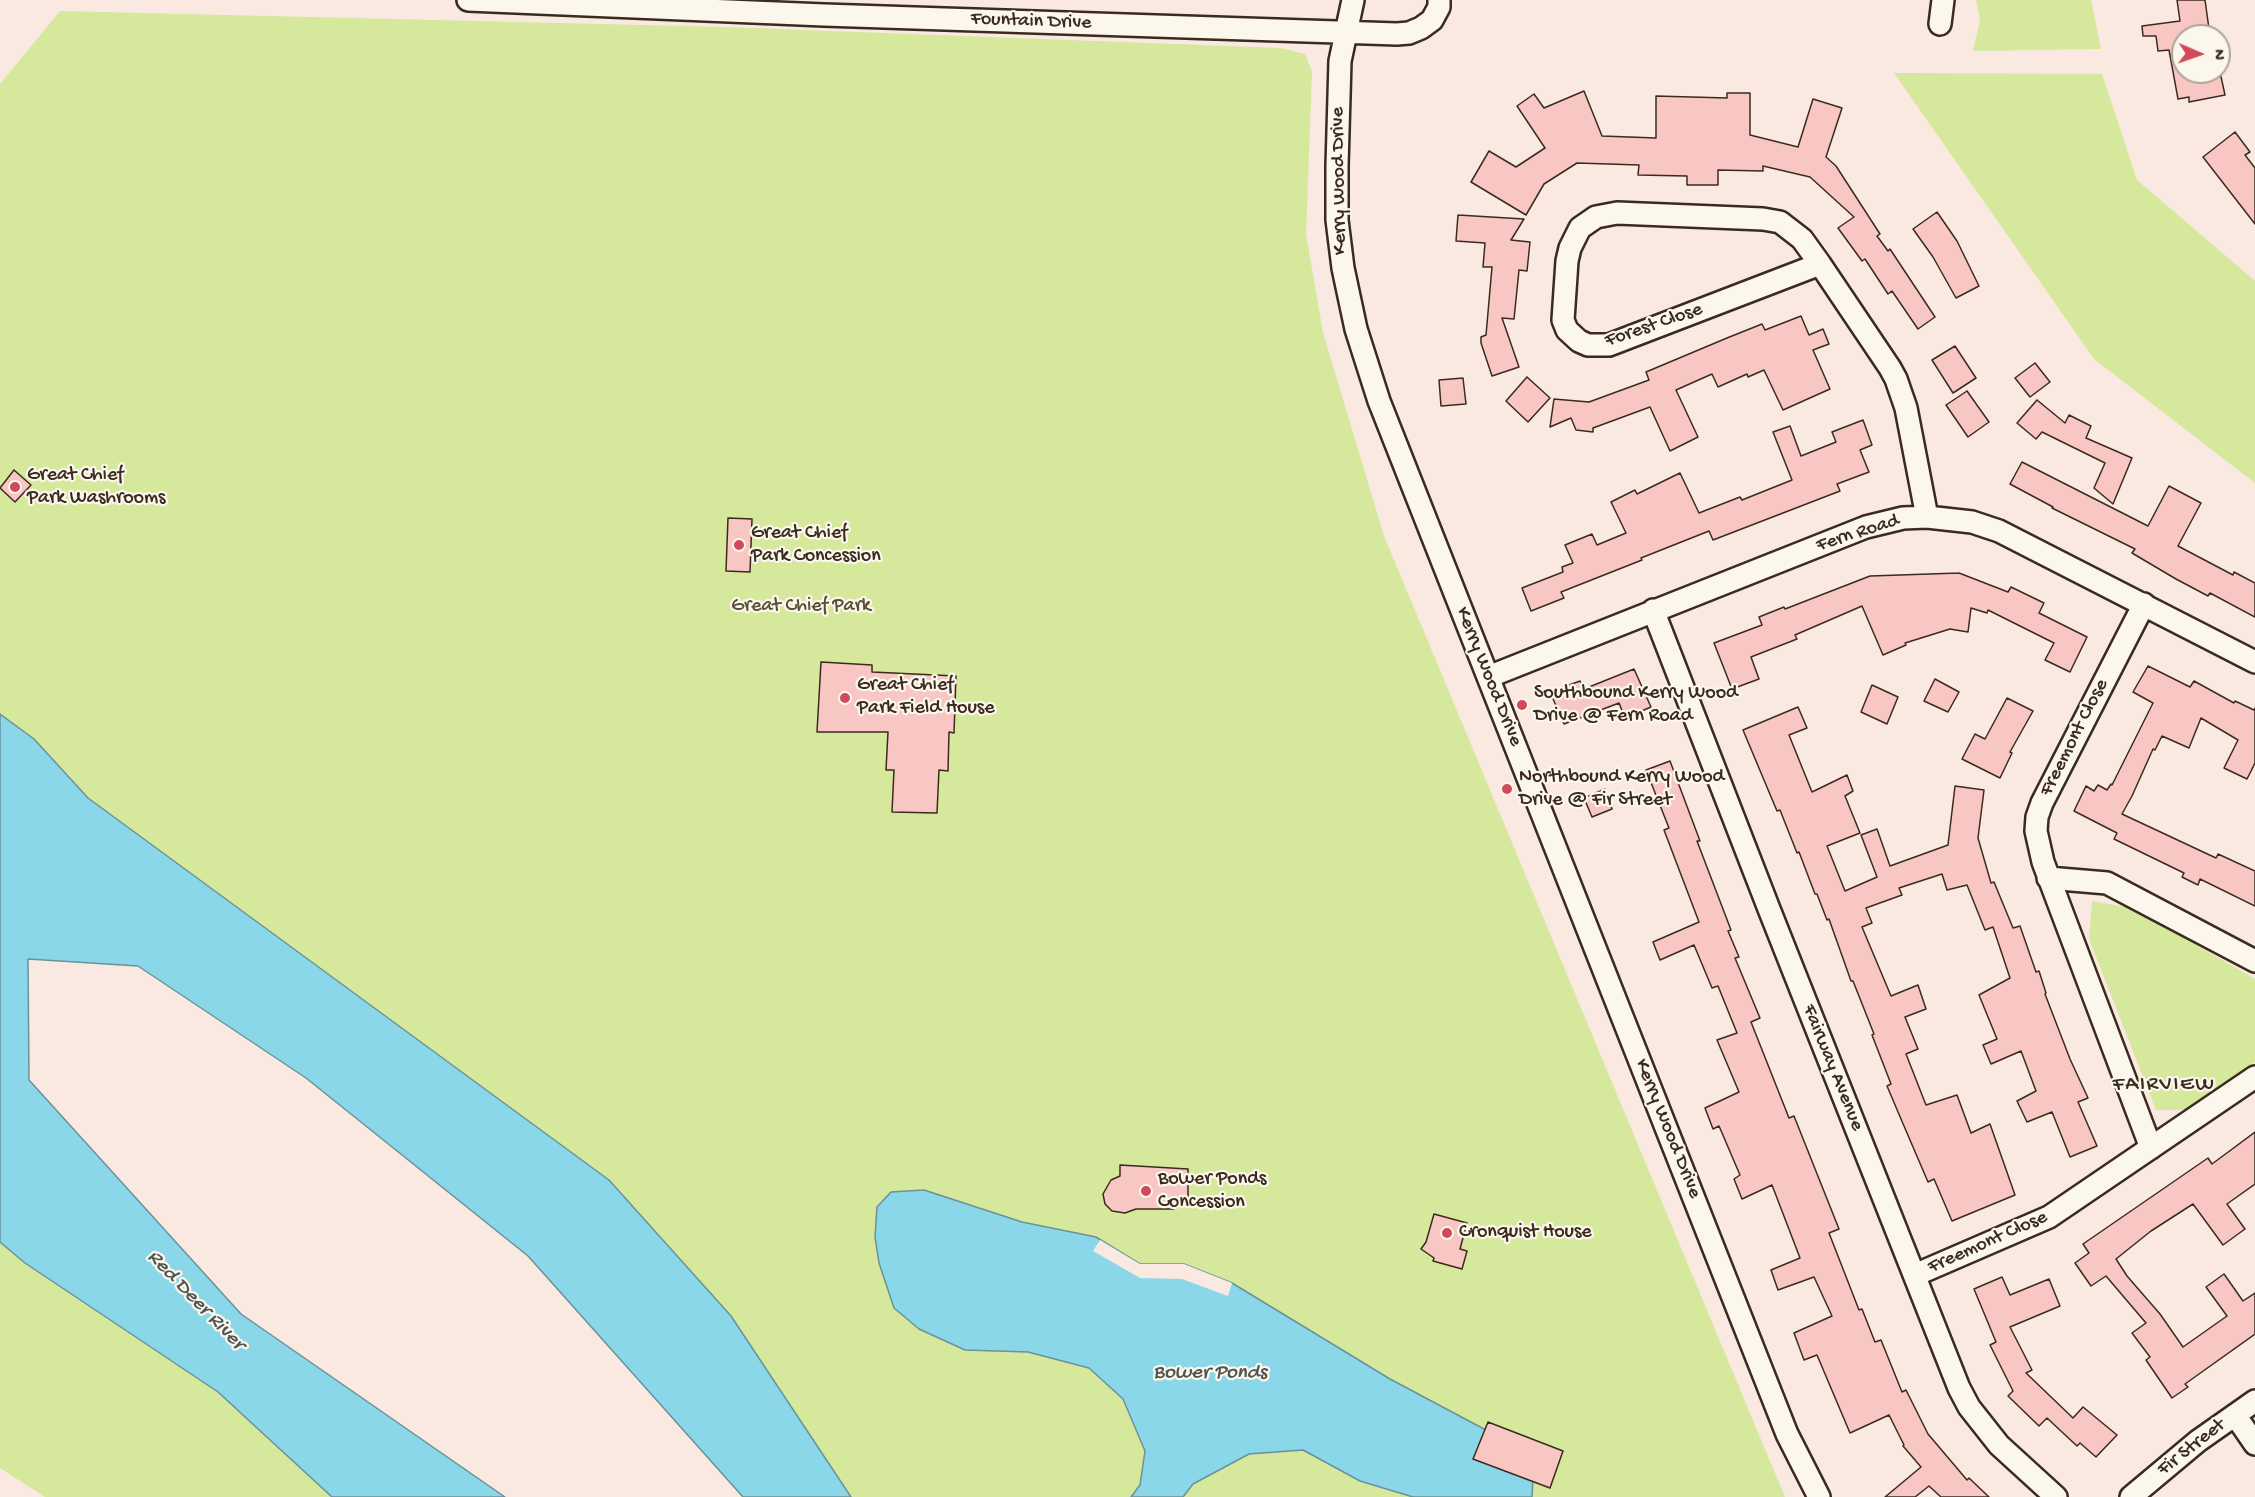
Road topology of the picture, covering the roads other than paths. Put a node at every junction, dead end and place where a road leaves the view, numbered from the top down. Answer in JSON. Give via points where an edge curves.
{"nodes":[{"id":1,"x":468,"y":0,"type":"edge"},
{"id":2,"x":1353,"y":0,"type":"edge"},
{"id":3,"x":1439,"y":0,"type":"edge"},
{"id":4,"x":1943,"y":0,"type":"edge"},
{"id":5,"x":673,"y":4,"type":"edge"},
{"id":6,"x":718,"y":4,"type":"edge"},
{"id":7,"x":1940,"y":24,"type":"dead end"},
{"id":8,"x":1345,"y":33,"type":"junction"},
{"id":9,"x":1820,"y":264,"type":"junction"},
{"id":10,"x":1927,"y":517,"type":"junction"},
{"id":11,"x":2144,"y":604,"type":"junction"},
{"id":12,"x":1653,"y":610,"type":"junction"},
{"id":13,"x":2255,"y":662,"type":"edge"},
{"id":14,"x":1488,"y":677,"type":"junction"},
{"id":15,"x":2049,"y":878,"type":"junction"},
{"id":16,"x":2255,"y":961,"type":"edge"},
{"id":17,"x":2255,"y":1077,"type":"edge"},
{"id":18,"x":2151,"y":1148,"type":"junction"},
{"id":19,"x":1915,"y":1275,"type":"junction"},
{"id":20,"x":2255,"y":1401,"type":"edge"},
{"id":21,"x":2235,"y":1415,"type":"junction"},
{"id":22,"x":2255,"y":1444,"type":"edge"},
{"id":23,"x":1819,"y":1497,"type":"edge"},
{"id":24,"x":2056,"y":1497,"type":"edge"},
{"id":25,"x":2131,"y":1497,"type":"edge"}],
"edges":[{"from":1,"to":5,"type":"street","name":"Fountain Drive"},
{"from":2,"to":8,"type":"street","name":"Kerry Wood Drive"},
{"from":3,"to":8,"type":"street","name":"Fountain Drive","via":[[1432,20],[1409,33]]},
{"from":4,"to":7,"type":"street"},
{"from":5,"to":6,"type":"street","name":"Fountain Drive"},
{"from":6,"to":8,"type":"street","name":"Fountain Drive","via":[[824,15]]},
{"from":8,"to":14,"type":"street","name":"Kerry Wood Drive","via":[[1337,114],[1337,220],[1342,268],[1379,401]]},
{"from":9,"to":9,"type":"street","name":"Forest Close","via":[[1803,239],[1788,226],[1772,220],[1607,214],[1588,221],[1574,238],[1567,261],[1563,320],[1579,341],[1609,345]]},
{"from":9,"to":10,"type":"street","name":"Forest Close","via":[[1896,379],[1906,408]]},
{"from":10,"to":11,"type":"street","name":"Fern Road","via":[[1988,526]]},
{"from":10,"to":12,"type":"street","name":"Fern Road","via":[[1866,527]]},
{"from":11,"to":13,"type":"street","name":"Fern Road"},
{"from":11,"to":15,"type":"street","name":"Freemont Close","via":[[2040,810],[2038,847]]},
{"from":12,"to":14,"type":"street","name":"Fern Road"},
{"from":12,"to":19,"type":"street","name":"Fairway Avenue"},
{"from":14,"to":23,"type":"street","name":"Kerry Wood Drive","via":[[1787,1434]]},
{"from":15,"to":16,"type":"street","via":[[2107,883]]},
{"from":15,"to":18,"type":"street","name":"Freemont Close"},
{"from":17,"to":18,"type":"street","name":"Freemont Close"},
{"from":18,"to":19,"type":"street","name":"Freemont Close","via":[[2049,1217]]},
{"from":19,"to":24,"type":"street","name":"Fairway Avenue","via":[[1969,1407],[1999,1445]]},
{"from":20,"to":21,"type":"street","name":"Fir Street"},
{"from":21,"to":22,"type":"street"},
{"from":21,"to":25,"type":"street","name":"Fir Street"}]}
